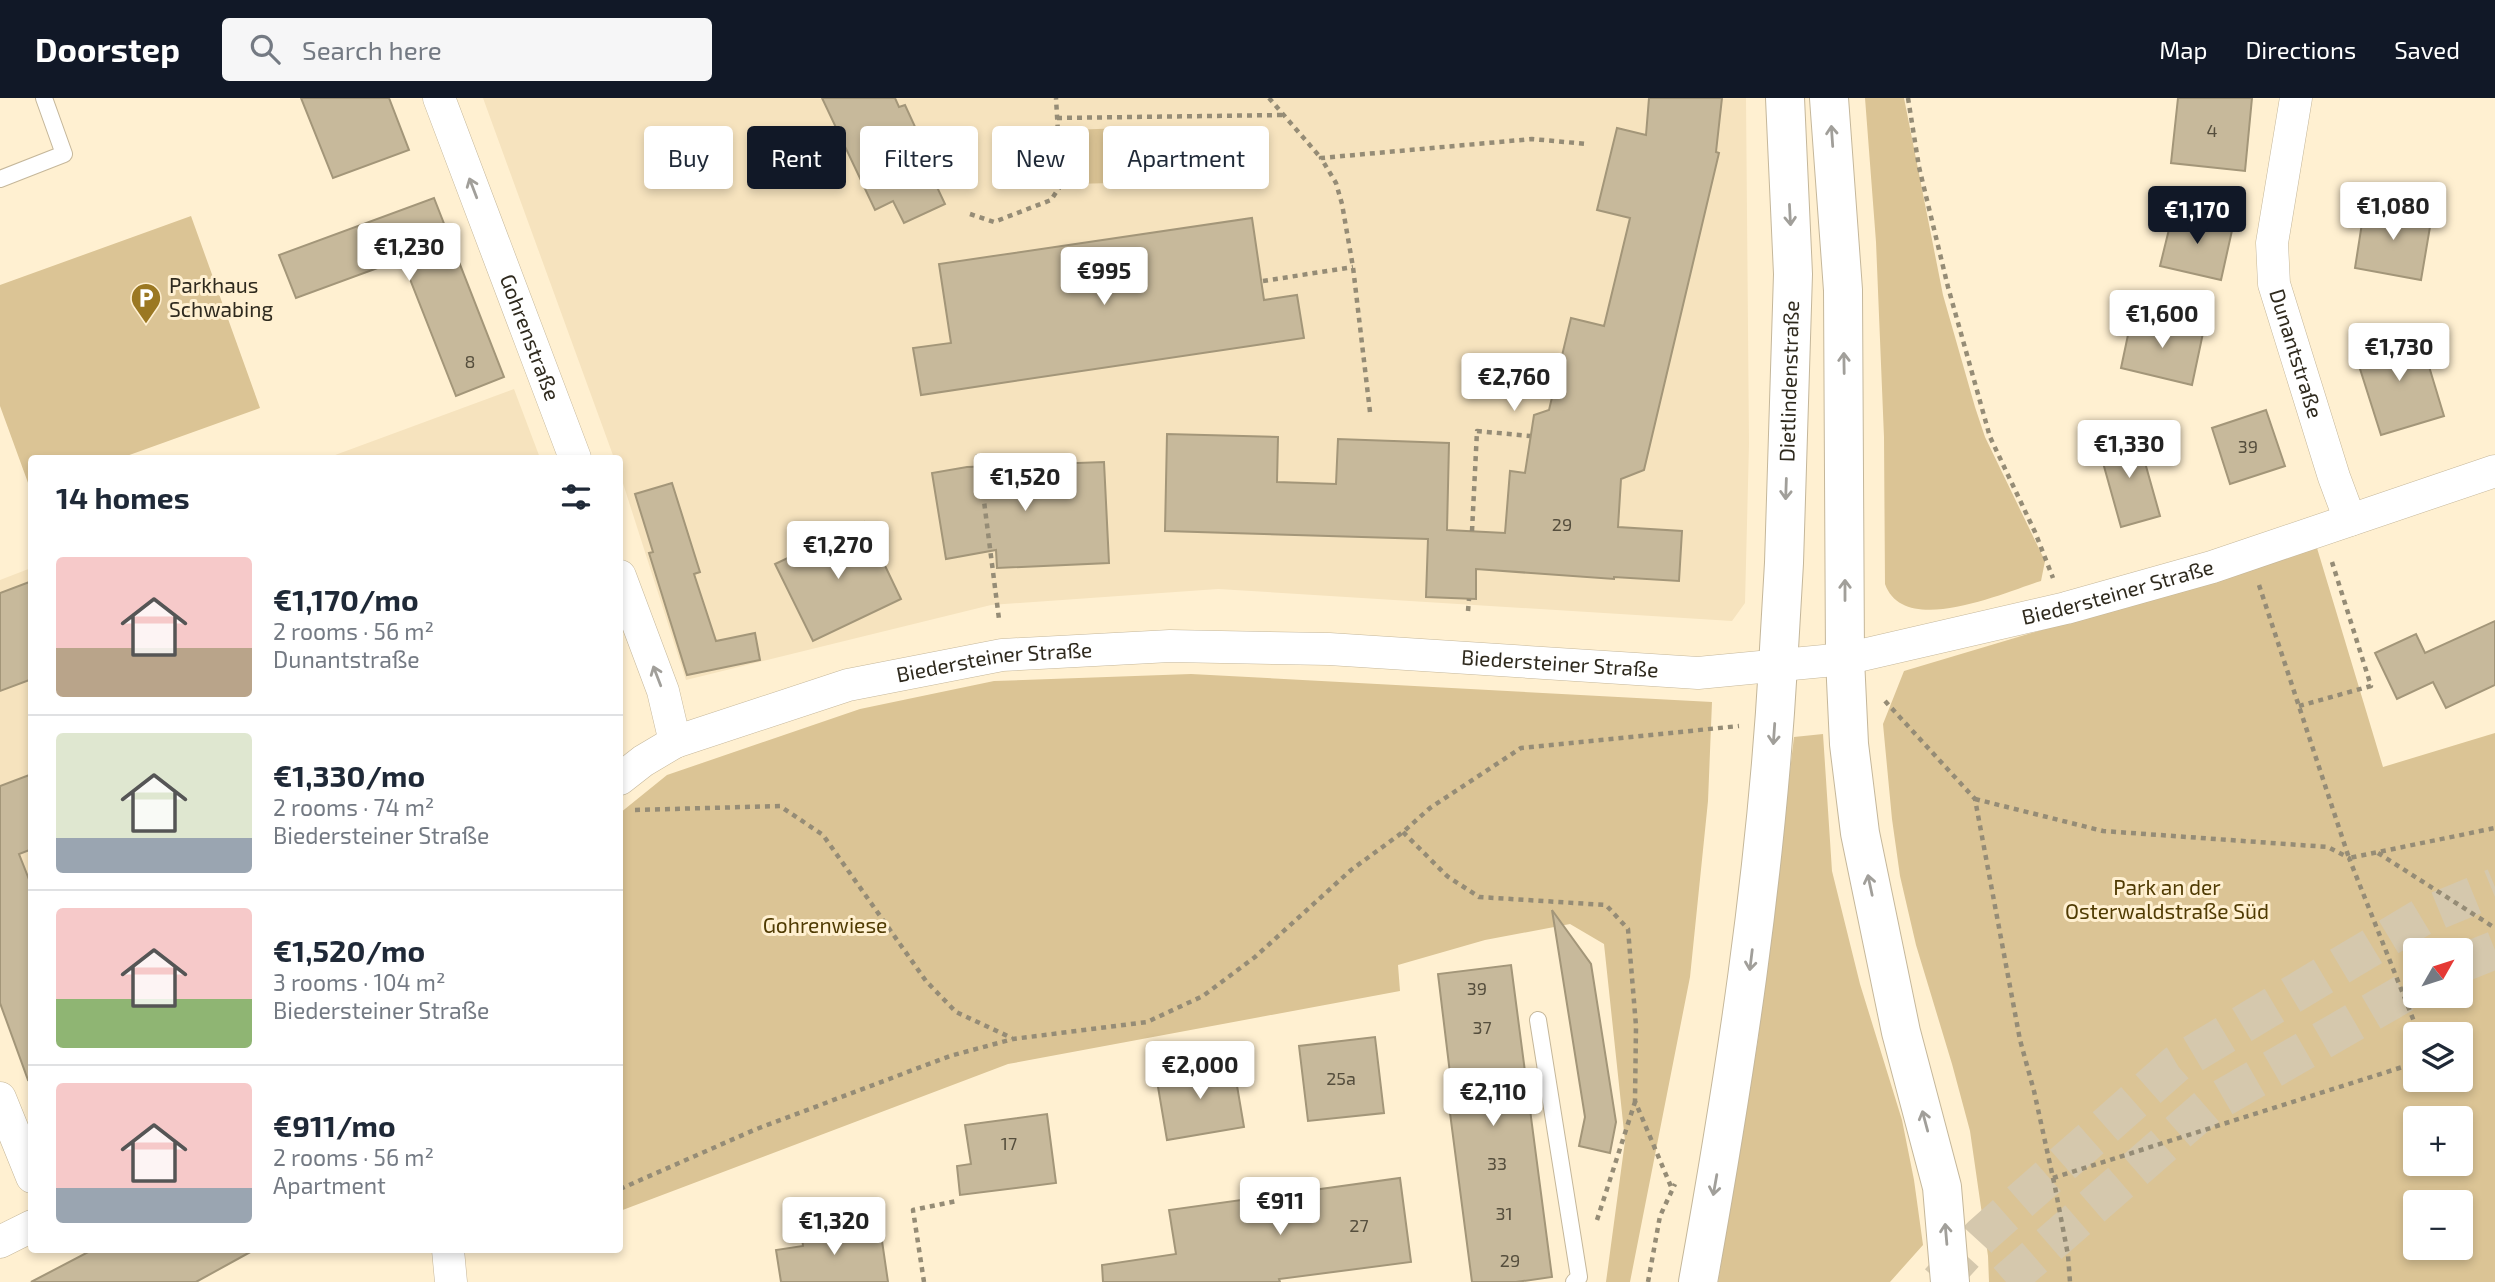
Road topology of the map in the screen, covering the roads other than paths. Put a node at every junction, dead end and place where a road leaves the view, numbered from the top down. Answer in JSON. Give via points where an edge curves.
{"nodes":[{"id":1,"x":44,"y":98,"type":"edge"},
{"id":2,"x":439,"y":98,"type":"edge"},
{"id":3,"x":1784,"y":98,"type":"edge"},
{"id":4,"x":1829,"y":98,"type":"edge"},
{"id":5,"x":2296,"y":98,"type":"edge"},
{"id":6,"x":0,"y":179,"type":"edge"},
{"id":7,"x":574,"y":455,"type":"edge"},
{"id":8,"x":2495,"y":471,"type":"edge"},
{"id":9,"x":2350,"y":520,"type":"junction"},
{"id":10,"x":623,"y":584,"type":"edge"},
{"id":11,"x":1845,"y":659,"type":"junction"},
{"id":12,"x":1777,"y":666,"type":"junction"},
{"id":13,"x":675,"y":742,"type":"junction"},
{"id":14,"x":623,"y":777,"type":"edge"},
{"id":15,"x":1538,"y":1020,"type":"dead end"},
{"id":16,"x":0,"y":1098,"type":"edge"},
{"id":17,"x":28,"y":1167,"type":"edge"},
{"id":18,"x":28,"y":1228,"type":"edge"},
{"id":19,"x":0,"y":1241,"type":"edge"},
{"id":20,"x":448,"y":1253,"type":"edge"},
{"id":21,"x":1577,"y":1279,"type":"edge"},
{"id":22,"x":451,"y":1282,"type":"edge"},
{"id":23,"x":1698,"y":1282,"type":"edge"},
{"id":24,"x":1950,"y":1282,"type":"edge"}],
"edges":[{"from":1,"to":6,"type":"lane","via":[[64,154]]},
{"from":7,"to":2,"type":"street","name":"Gohrenstraße","one_way":true},
{"from":3,"to":12,"type":"main road","name":"Dietlindenstraße","one_way":true,"via":[[1793,274]]},
{"from":11,"to":4,"type":"main road","one_way":true,"via":[[1843,290]]},
{"from":5,"to":9,"type":"street","name":"Dunantstraße","via":[[2272,243],[2274,284]]},
{"from":8,"to":9,"type":"street","name":"Biedersteiner Straße"},
{"from":9,"to":11,"type":"street","name":"Biedersteiner Straße","via":[[2066,608]]},
{"from":13,"to":10,"type":"street","one_way":true,"via":[[663,691]]},
{"from":11,"to":12,"type":"street","name":"Biedersteiner Straße"},
{"from":24,"to":11,"type":"main road","one_way":true,"via":[[1942,1187],[1901,1032],[1860,833]]},
{"from":12,"to":13,"type":"street","name":"Biedersteiner Straße","via":[[1698,673],[1329,649],[1183,646],[1002,655],[848,685]]},
{"from":12,"to":23,"type":"main road","name":"Dietlindenstraße","one_way":true,"via":[[1751,959]]},
{"from":13,"to":14,"type":"street","name":"Biedersteiner Straße"},
{"from":15,"to":21,"type":"lane"},
{"from":16,"to":17,"type":"street"},
{"from":18,"to":19,"type":"street"},
{"from":20,"to":22,"type":"street"}]}
